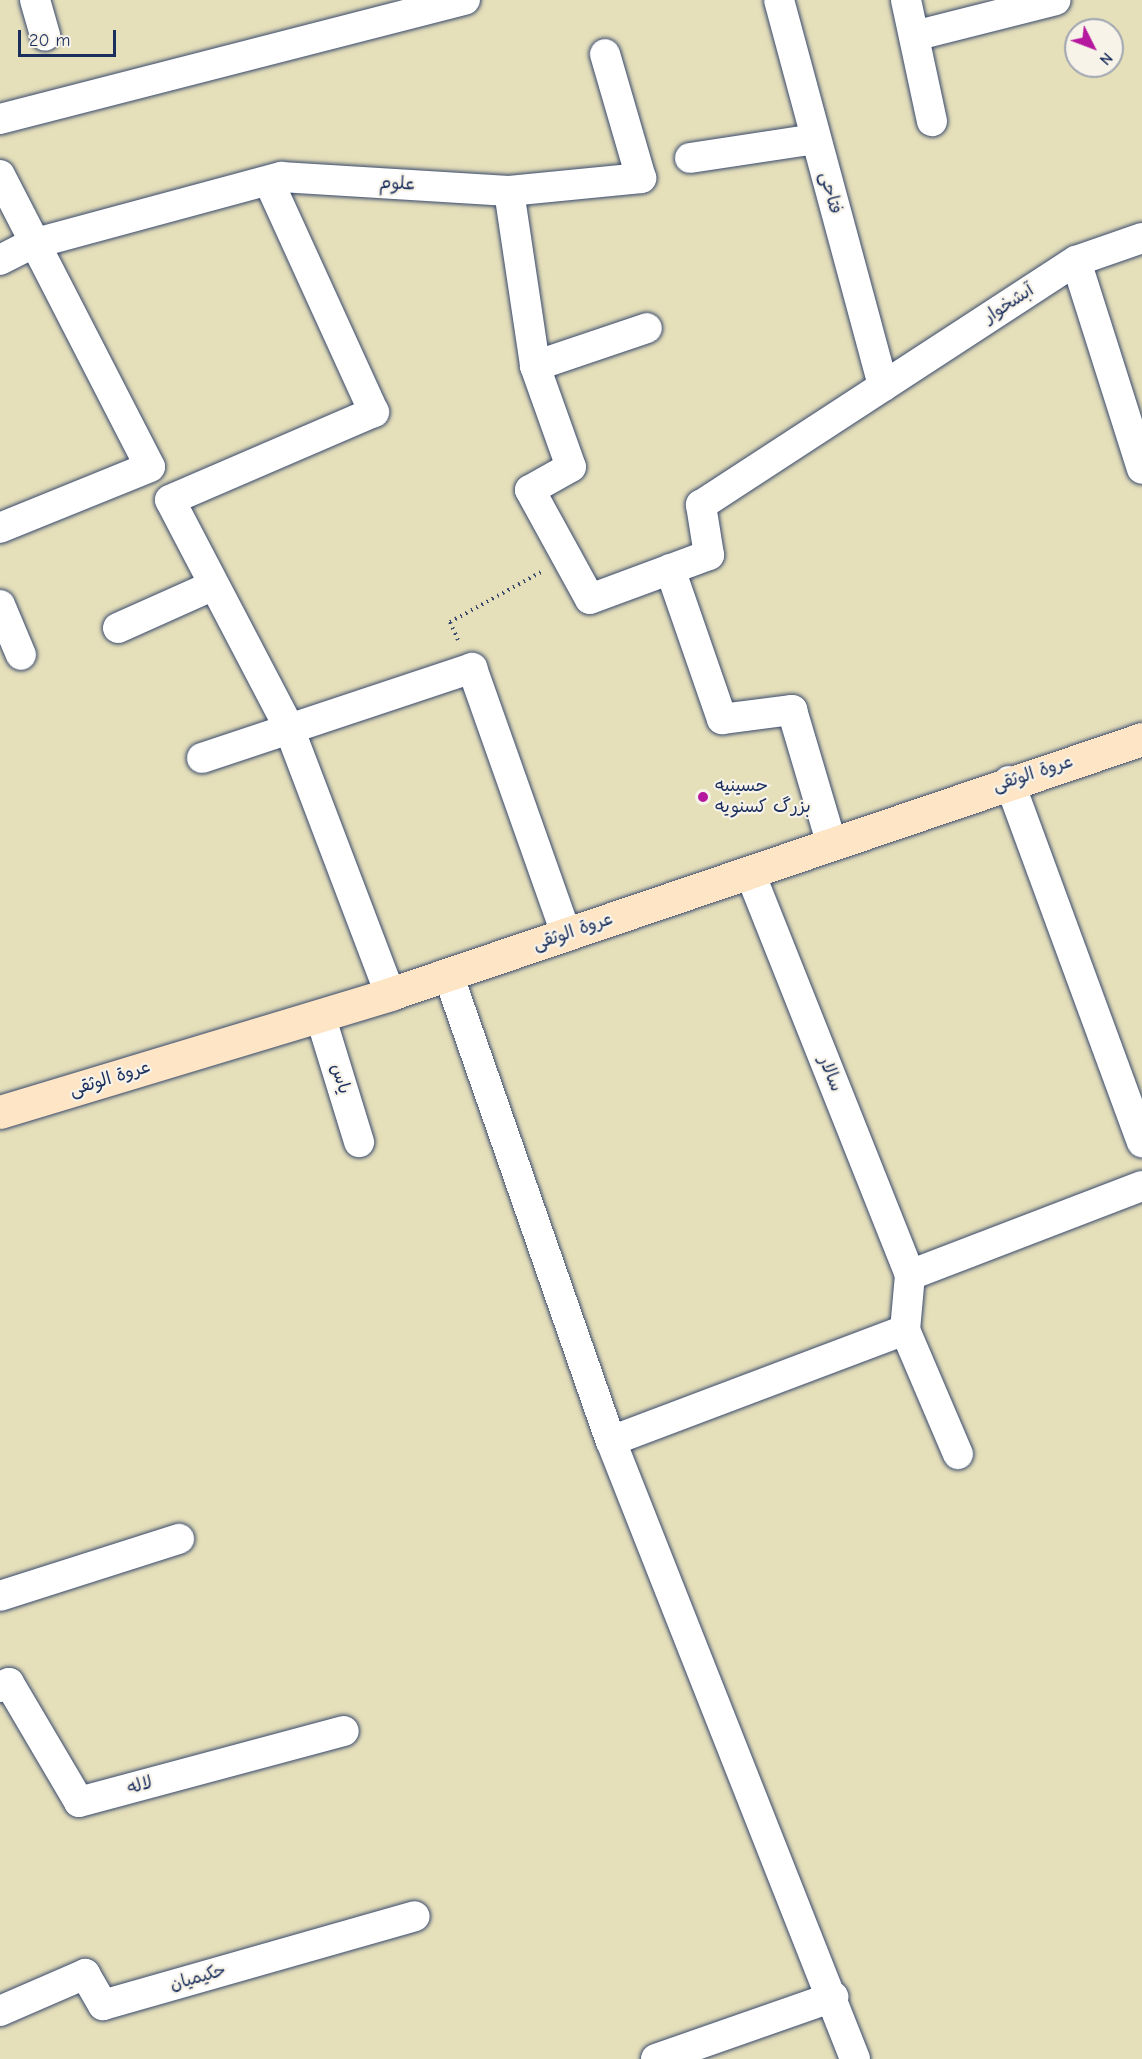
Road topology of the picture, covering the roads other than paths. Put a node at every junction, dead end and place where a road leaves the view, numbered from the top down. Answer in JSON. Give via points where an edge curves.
{"nodes":[{"id":1,"x":35,"y":0,"type":"edge"},
{"id":2,"x":465,"y":0,"type":"edge"},
{"id":3,"x":779,"y":0,"type":"edge"},
{"id":4,"x":906,"y":0,"type":"edge"},
{"id":5,"x":1056,"y":0,"type":"edge"},
{"id":6,"x":415,"y":6,"type":"edge"},
{"id":7,"x":45,"y":36,"type":"dead end"},
{"id":8,"x":914,"y":36,"type":"junction"},
{"id":9,"x":605,"y":54,"type":"dead end"},
{"id":10,"x":0,"y":119,"type":"edge"},
{"id":11,"x":932,"y":121,"type":"dead end"},
{"id":12,"x":815,"y":140,"type":"junction"},
{"id":13,"x":690,"y":158,"type":"dead end"},
{"id":14,"x":0,"y":175,"type":"edge"},
{"id":15,"x":269,"y":182,"type":"junction"},
{"id":16,"x":509,"y":190,"type":"junction"},
{"id":17,"x":1142,"y":238,"type":"edge"},
{"id":18,"x":32,"y":244,"type":"junction"},
{"id":19,"x":0,"y":260,"type":"edge"},
{"id":20,"x":1076,"y":261,"type":"junction"},
{"id":21,"x":646,"y":328,"type":"dead end"},
{"id":22,"x":535,"y":366,"type":"junction"},
{"id":23,"x":883,"y":386,"type":"junction"},
{"id":24,"x":150,"y":467,"type":"junction"},
{"id":25,"x":1142,"y":469,"type":"edge"},
{"id":26,"x":170,"y":500,"type":"junction"},
{"id":27,"x":0,"y":528,"type":"edge"},
{"id":28,"x":670,"y":569,"type":"junction"},
{"id":29,"x":214,"y":585,"type":"junction"},
{"id":30,"x":0,"y":605,"type":"edge"},
{"id":31,"x":117,"y":628,"type":"dead end"},
{"id":32,"x":21,"y":655,"type":"dead end"},
{"id":33,"x":289,"y":728,"type":"junction"},
{"id":34,"x":1142,"y":740,"type":"edge"},
{"id":35,"x":202,"y":758,"type":"dead end"},
{"id":36,"x":1009,"y":781,"type":"junction"},
{"id":37,"x":832,"y":845,"type":"junction"},
{"id":38,"x":750,"y":873,"type":"junction"},
{"id":39,"x":566,"y":934,"type":"junction"},
{"id":40,"x":448,"y":974,"type":"junction"},
{"id":41,"x":390,"y":994,"type":"junction"},
{"id":42,"x":320,"y":1015,"type":"junction"},
{"id":43,"x":0,"y":1112,"type":"edge"},
{"id":44,"x":359,"y":1142,"type":"dead end"},
{"id":45,"x":1142,"y":1142,"type":"edge"},
{"id":46,"x":1142,"y":1186,"type":"edge"},
{"id":47,"x":910,"y":1275,"type":"junction"},
{"id":48,"x":905,"y":1330,"type":"junction"},
{"id":49,"x":611,"y":1441,"type":"junction"},
{"id":50,"x":958,"y":1454,"type":"dead end"},
{"id":51,"x":179,"y":1539,"type":"dead end"},
{"id":52,"x":0,"y":1596,"type":"edge"},
{"id":53,"x":3,"y":1677,"type":"edge"},
{"id":54,"x":344,"y":1731,"type":"dead end"},
{"id":55,"x":415,"y":1916,"type":"dead end"},
{"id":56,"x":833,"y":1996,"type":"junction"},
{"id":57,"x":0,"y":2011,"type":"edge"},
{"id":58,"x":656,"y":2059,"type":"edge"},
{"id":59,"x":855,"y":2059,"type":"edge"}],
"edges":[{"from":1,"to":7,"type":"street"},
{"from":2,"to":6,"type":"street"},
{"from":3,"to":12,"type":"street","name":"فتاحی"},
{"from":4,"to":8,"type":"street"},
{"from":5,"to":8,"type":"street"},
{"from":6,"to":10,"type":"street"},
{"from":8,"to":11,"type":"street"},
{"from":9,"to":16,"type":"street","name":"علوم","via":[[641,178]]},
{"from":12,"to":13,"type":"street"},
{"from":12,"to":23,"type":"street","name":"فتاحی"},
{"from":14,"to":18,"type":"street"},
{"from":15,"to":16,"type":"street","name":"علوم","via":[[281,177]]},
{"from":15,"to":18,"type":"street","name":"علوم"},
{"from":15,"to":26,"type":"street","via":[[374,412]]},
{"from":16,"to":22,"type":"street"},
{"from":17,"to":20,"type":"street","name":"آبشخوار"},
{"from":18,"to":19,"type":"street","name":"علوم"},
{"from":18,"to":24,"type":"street"},
{"from":20,"to":23,"type":"street","name":"آبشخوار"},
{"from":20,"to":25,"type":"street"},
{"from":21,"to":22,"type":"street"},
{"from":22,"to":28,"type":"street","via":[[571,466],[530,490],[590,599]]},
{"from":23,"to":28,"type":"street","name":"آبشخوار","via":[[700,505],[709,555]]},
{"from":24,"to":26,"type":"street"},
{"from":24,"to":27,"type":"street"},
{"from":26,"to":29,"type":"street"},
{"from":28,"to":37,"type":"street","via":[[722,719],[792,710]]},
{"from":29,"to":31,"type":"street"},
{"from":29,"to":33,"type":"street"},
{"from":30,"to":32,"type":"street"},
{"from":33,"to":35,"type":"street"},
{"from":33,"to":39,"type":"street","via":[[471,668]]},
{"from":33,"to":41,"type":"street"},
{"from":34,"to":36,"type":"street","name":"عروة الوثقی"},
{"from":36,"to":37,"type":"street","name":"عروة الوثقی"},
{"from":36,"to":45,"type":"street"},
{"from":37,"to":38,"type":"street","name":"عروة الوثقی"},
{"from":38,"to":39,"type":"street","name":"عروة الوثقی"},
{"from":38,"to":47,"type":"street","name":"سالار"},
{"from":39,"to":40,"type":"street","name":"عروة الوثقی"},
{"from":40,"to":41,"type":"street","name":"عروة الوثقی"},
{"from":40,"to":49,"type":"street"},
{"from":41,"to":42,"type":"street","name":"عروة الوثقی"},
{"from":42,"to":43,"type":"street","name":"عروة الوثقی"},
{"from":42,"to":44,"type":"street","name":"یاس"},
{"from":46,"to":47,"type":"street"},
{"from":47,"to":48,"type":"street"},
{"from":48,"to":49,"type":"street"},
{"from":48,"to":50,"type":"street"},
{"from":49,"to":56,"type":"street"},
{"from":51,"to":52,"type":"street"},
{"from":53,"to":54,"type":"street","name":"لاله","via":[[79,1802]]},
{"from":55,"to":57,"type":"street","name":"حکیمیان","via":[[103,2005],[84,1974]]},
{"from":56,"to":58,"type":"street"},
{"from":56,"to":59,"type":"street"}]}
